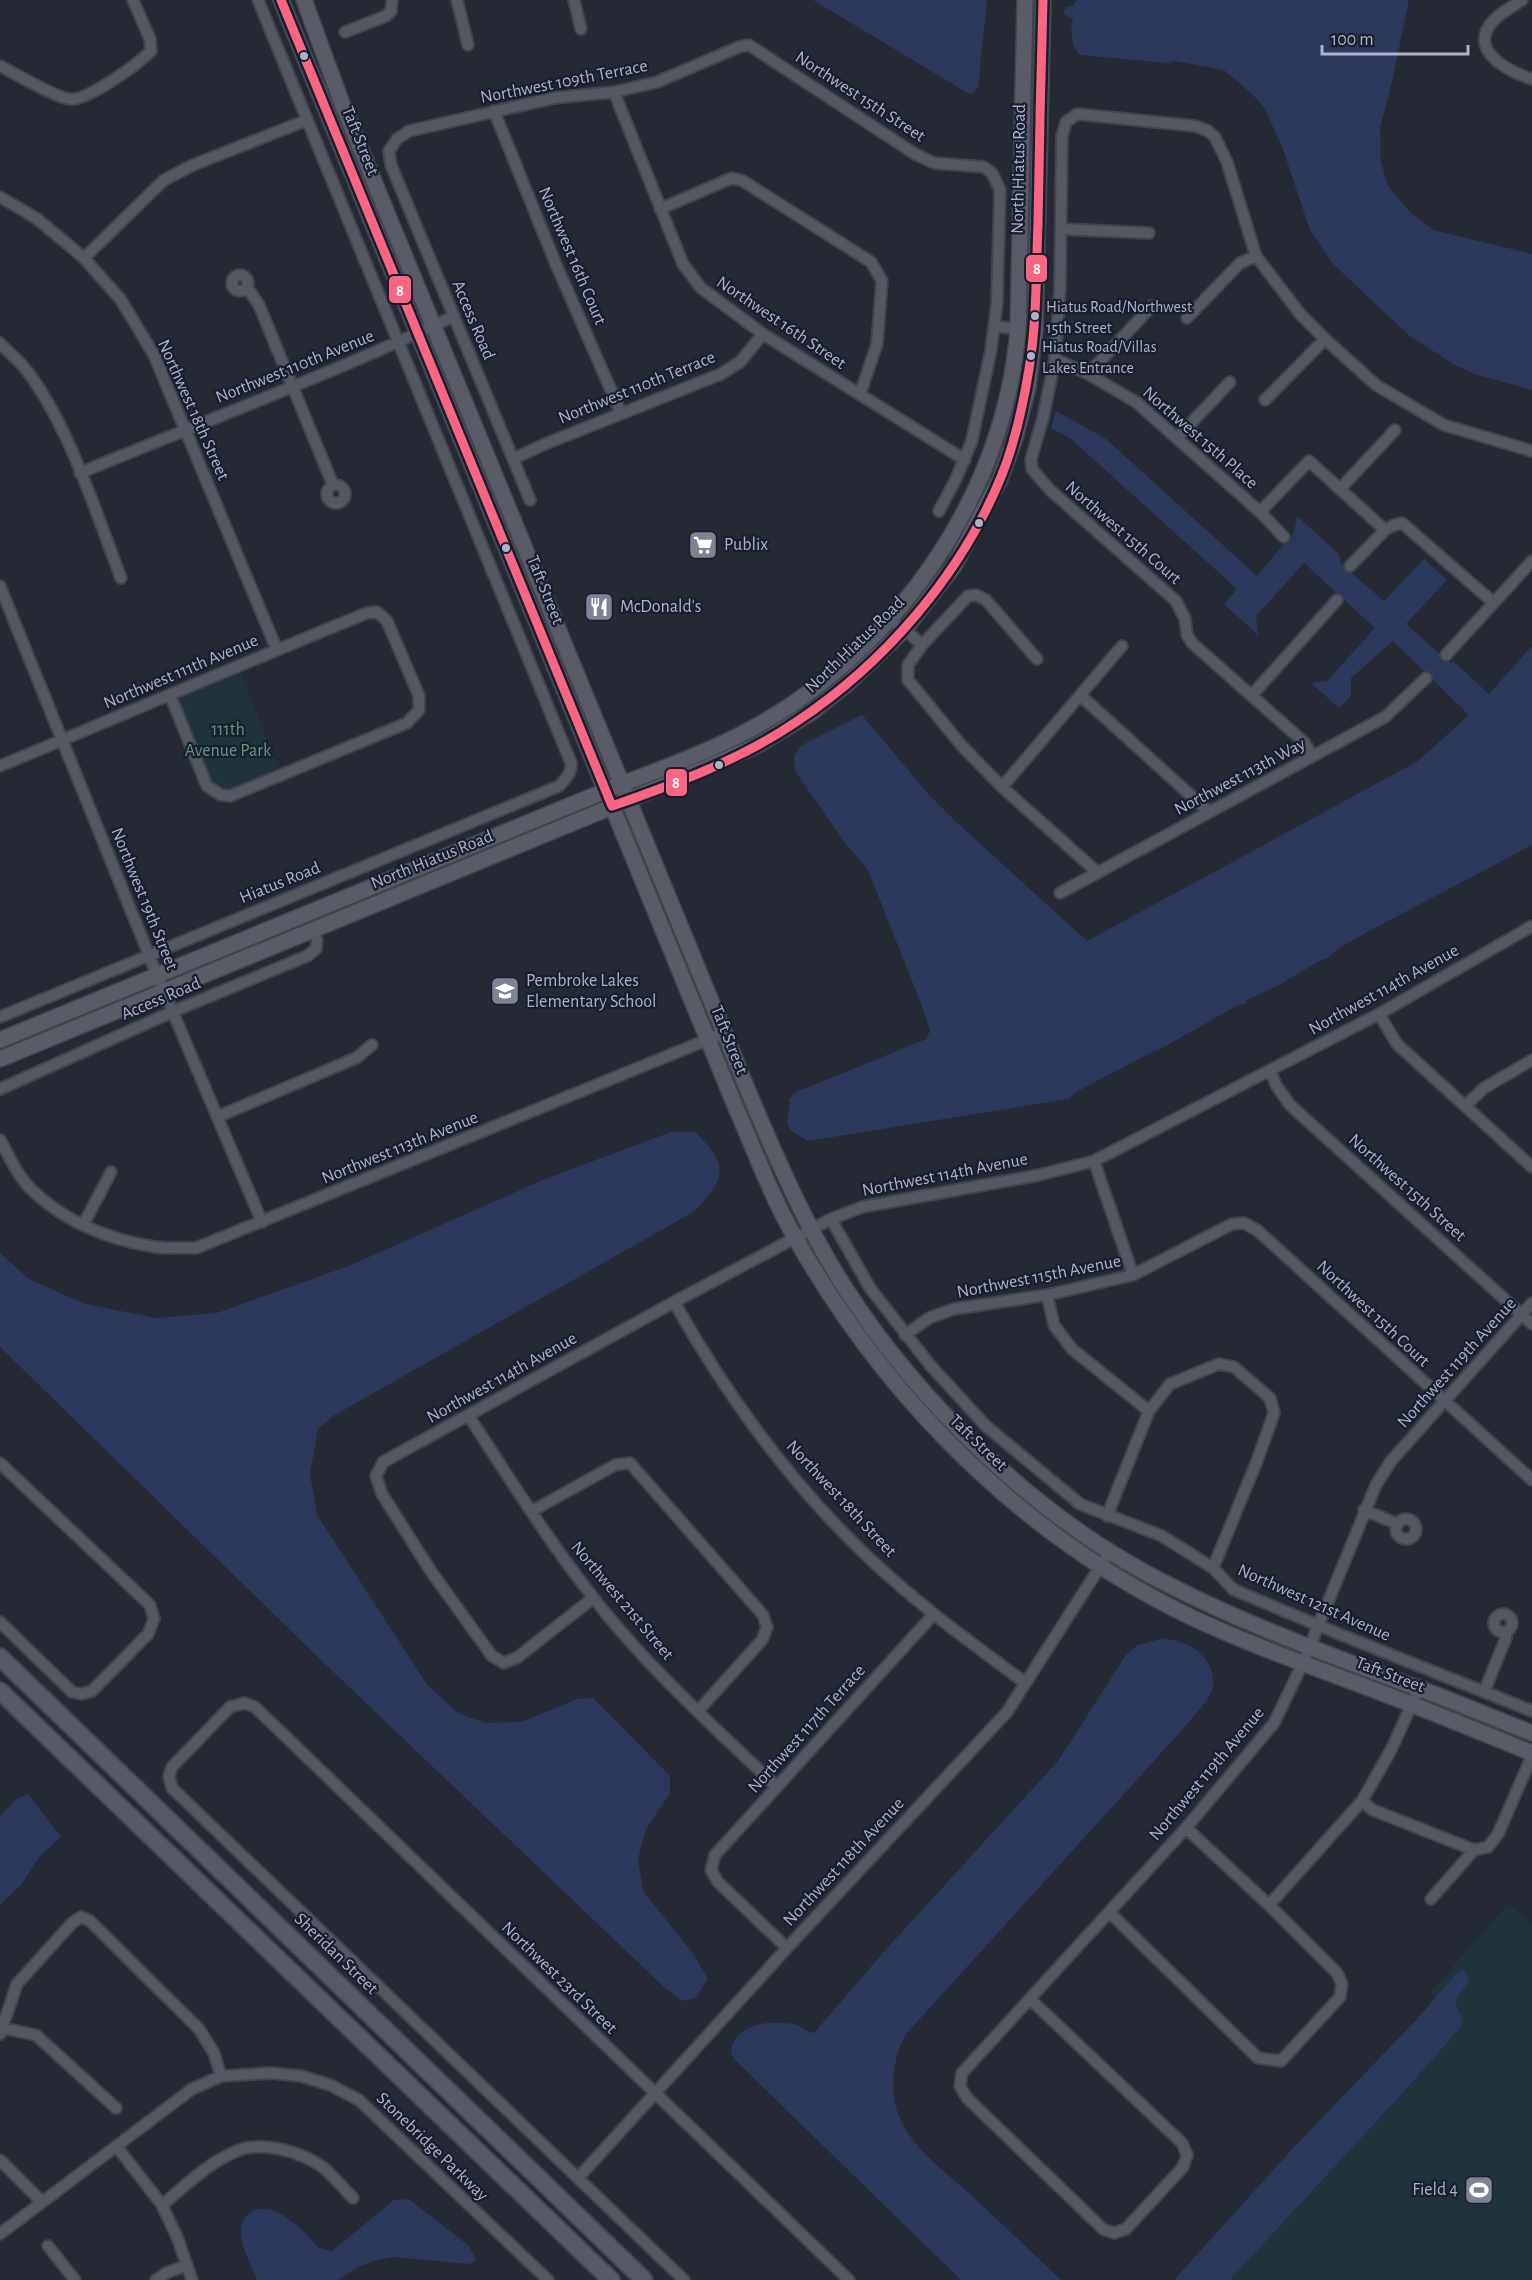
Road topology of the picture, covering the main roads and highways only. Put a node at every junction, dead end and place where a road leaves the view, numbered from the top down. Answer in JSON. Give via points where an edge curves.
{"nodes":[{"id":1,"x":0,"y":1657,"type":"edge"},
{"id":2,"x":0,"y":1691,"type":"edge"},
{"id":3,"x":560,"y":2198,"type":"junction"},
{"id":4,"x":543,"y":2215,"type":"junction"},
{"id":5,"x":611,"y":2280,"type":"edge"},
{"id":6,"x":644,"y":2280,"type":"edge"}],
"edges":[{"from":1,"to":3,"type":"main road","name":"Sheridan Street"},
{"from":2,"to":4,"type":"main road"},
{"from":3,"to":4,"type":"main road"},
{"from":3,"to":6,"type":"main road","name":"Sheridan Street"},
{"from":4,"to":5,"type":"main road"}]}
